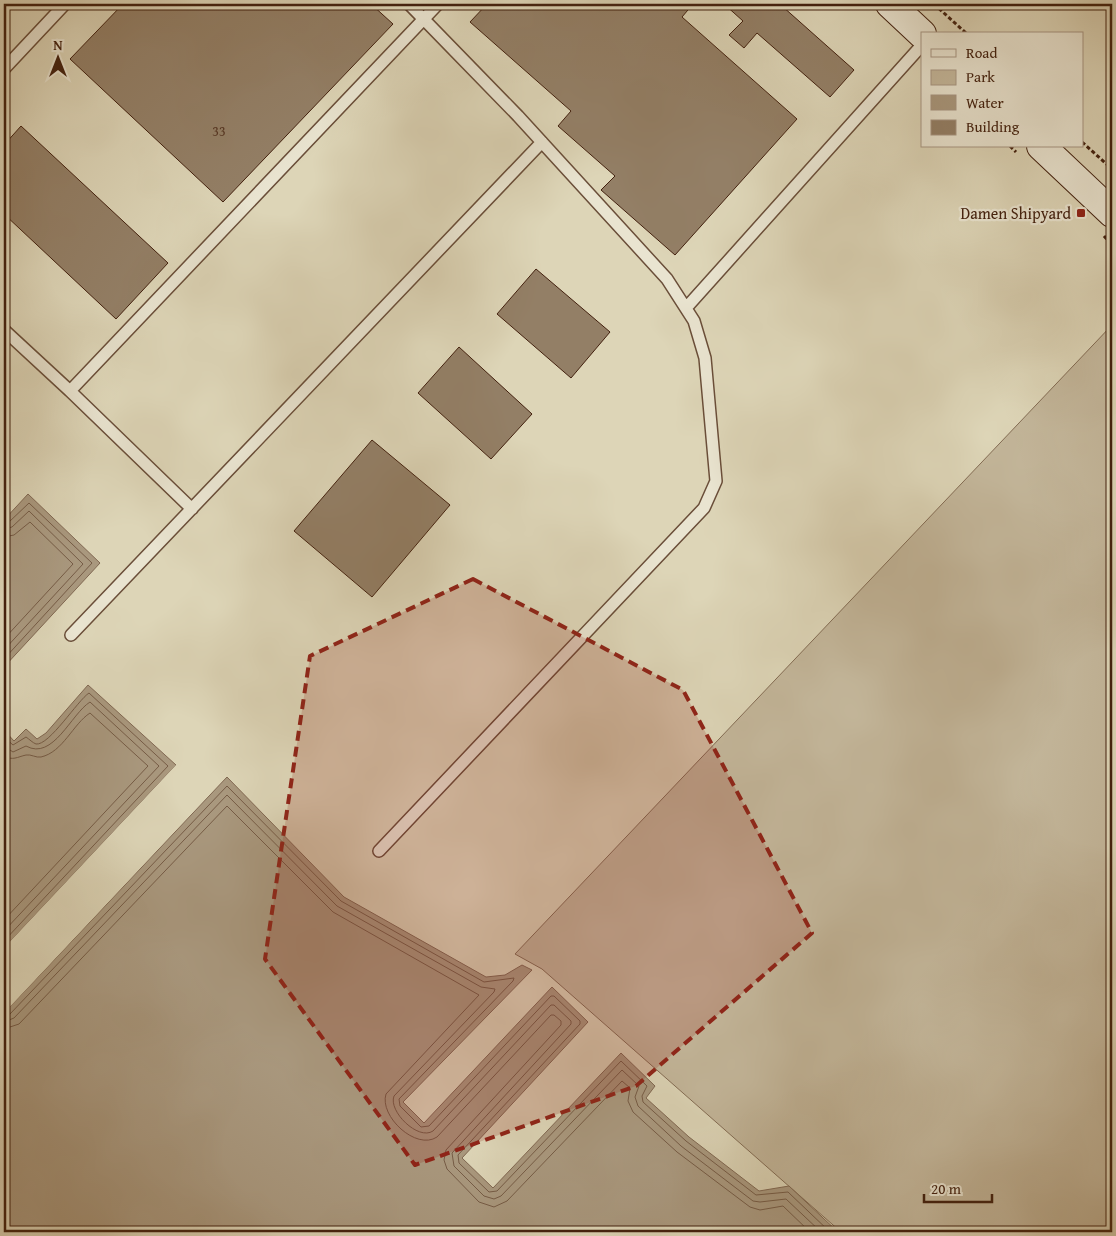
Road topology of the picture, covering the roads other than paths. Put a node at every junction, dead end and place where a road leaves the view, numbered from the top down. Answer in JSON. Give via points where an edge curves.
{"nodes":[{"id":1,"x":65,"y":4,"type":"edge"},
{"id":2,"x":409,"y":4,"type":"edge"},
{"id":3,"x":438,"y":4,"type":"edge"},
{"id":4,"x":890,"y":4,"type":"edge"},
{"id":5,"x":424,"y":18,"type":"junction"},
{"id":6,"x":921,"y":33,"type":"edge"},
{"id":7,"x":921,"y":46,"type":"edge"},
{"id":8,"x":4,"y":70,"type":"edge"},
{"id":9,"x":542,"y":142,"type":"junction"},
{"id":10,"x":1043,"y":148,"type":"edge"},
{"id":11,"x":1112,"y":213,"type":"edge"},
{"id":12,"x":686,"y":308,"type":"junction"},
{"id":13,"x":4,"y":330,"type":"edge"},
{"id":14,"x":70,"y":391,"type":"junction"},
{"id":15,"x":192,"y":509,"type":"junction"},
{"id":16,"x":72,"y":635,"type":"dead end"},
{"id":17,"x":379,"y":851,"type":"dead end"}],
"edges":[{"from":1,"to":8,"type":"lane"},
{"from":2,"to":5,"type":"lane"},
{"from":3,"to":5,"type":"lane"},
{"from":4,"to":6,"type":"street"},
{"from":5,"to":9,"type":"lane"},
{"from":5,"to":14,"type":"lane"},
{"from":7,"to":12,"type":"lane"},
{"from":9,"to":12,"type":"lane","via":[[667,279]]},
{"from":9,"to":15,"type":"lane"},
{"from":10,"to":11,"type":"street"},
{"from":12,"to":17,"type":"lane","via":[[694,321],[705,358],[713,439],[716,481],[704,508]]},
{"from":13,"to":14,"type":"lane"},
{"from":14,"to":15,"type":"lane"},
{"from":15,"to":16,"type":"lane"}]}
